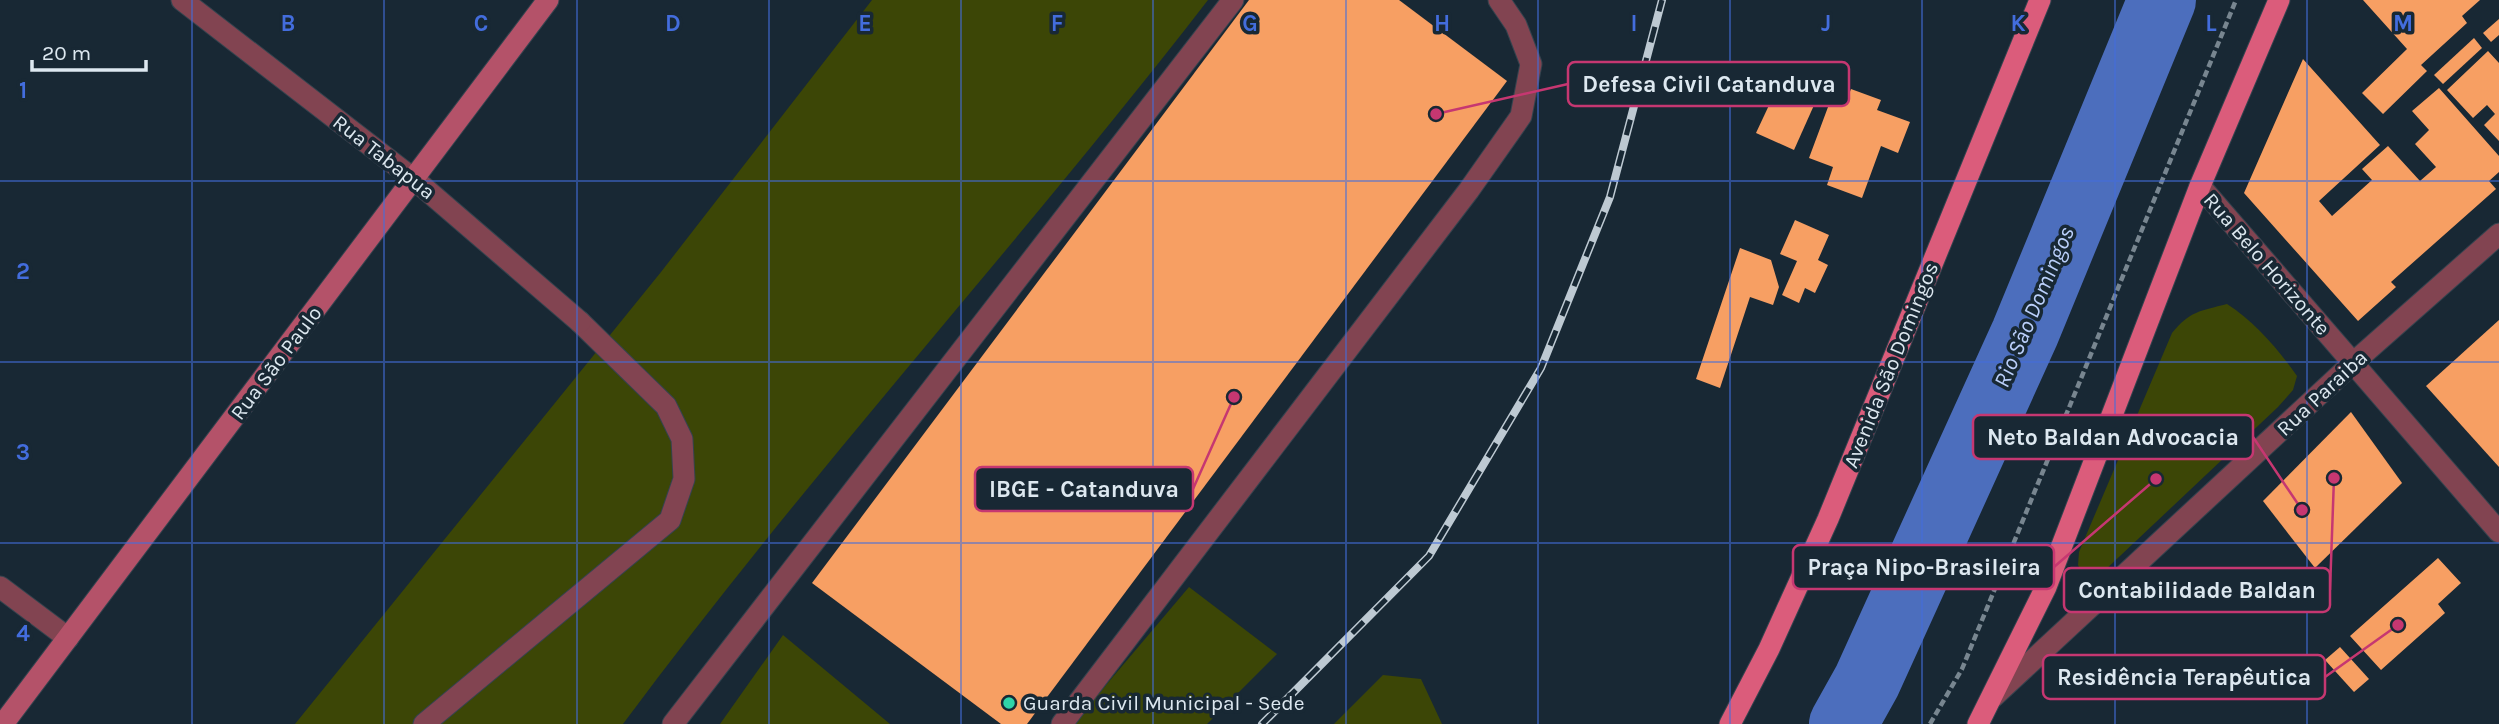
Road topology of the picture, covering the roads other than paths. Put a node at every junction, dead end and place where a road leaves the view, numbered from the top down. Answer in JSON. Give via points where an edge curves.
{"nodes":[{"id":1,"x":182,"y":0,"type":"edge"},
{"id":2,"x":548,"y":0,"type":"edge"},
{"id":3,"x":1233,"y":0,"type":"edge"},
{"id":4,"x":1499,"y":0,"type":"edge"},
{"id":5,"x":2040,"y":0,"type":"edge"},
{"id":6,"x":2279,"y":0,"type":"edge"},
{"id":7,"x":415,"y":180,"type":"junction"},
{"id":8,"x":2200,"y":186,"type":"junction"},
{"id":9,"x":2499,"y":234,"type":"edge"},
{"id":10,"x":2353,"y":363,"type":"junction"},
{"id":11,"x":2499,"y":532,"type":"edge"},
{"id":12,"x":0,"y":587,"type":"edge"},
{"id":13,"x":68,"y":638,"type":"junction"},
{"id":14,"x":1993,"y":697,"type":"junction"},
{"id":15,"x":3,"y":724,"type":"edge"},
{"id":16,"x":424,"y":724,"type":"edge"},
{"id":17,"x":673,"y":724,"type":"edge"},
{"id":18,"x":1062,"y":724,"type":"edge"},
{"id":19,"x":1730,"y":724,"type":"edge"},
{"id":20,"x":1978,"y":724,"type":"edge"}],
"edges":[{"from":1,"to":7,"type":"street","name":"Rua Tabapua"},
{"from":2,"to":7,"type":"street","name":"Rua São Paulo"},
{"from":3,"to":17,"type":"street"},
{"from":4,"to":18,"type":"street","via":[[1516,25],[1531,64],[1521,117]]},
{"from":5,"to":19,"type":"main road","name":"Avenida São Domingos","via":[[1828,519]]},
{"from":6,"to":8,"type":"main road"},
{"from":7,"to":13,"type":"street","name":"Rua São Paulo"},
{"from":7,"to":16,"type":"street","name":"Rua Tabapua","via":[[580,322],[666,406],[682,439],[684,479],[670,520]]},
{"from":8,"to":10,"type":"street","name":"Rua Belo Horizonte"},
{"from":8,"to":14,"type":"main road","via":[[2046,587]]},
{"from":9,"to":10,"type":"street","name":"Rua Paraiba"},
{"from":10,"to":11,"type":"street","name":"Rua Belo Horizonte"},
{"from":10,"to":14,"type":"street","name":"Rua Paraiba"},
{"from":12,"to":13,"type":"street"},
{"from":13,"to":15,"type":"street","name":"Rua São Paulo"},
{"from":14,"to":20,"type":"main road"}]}
